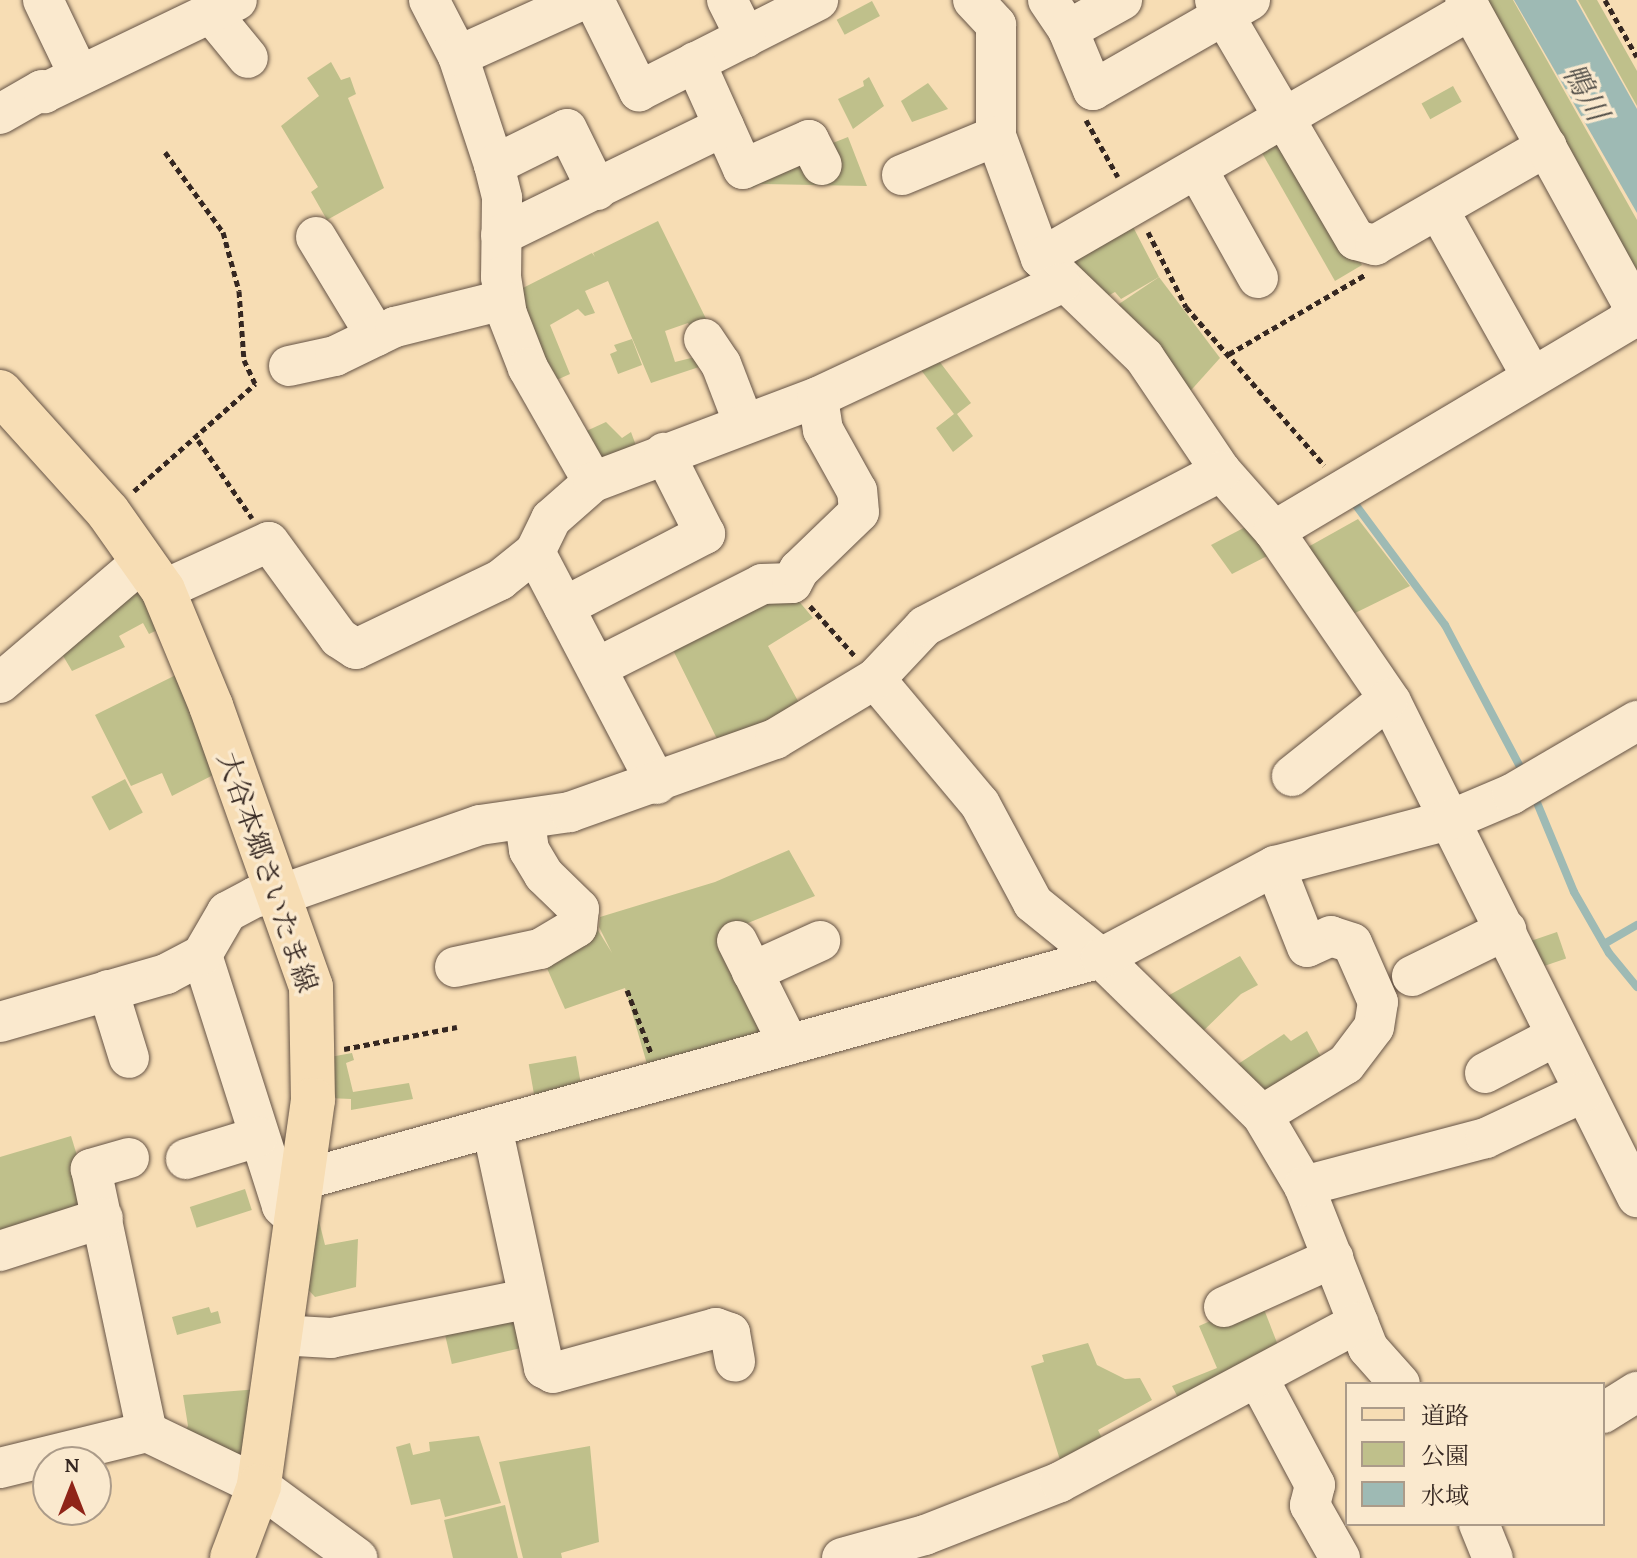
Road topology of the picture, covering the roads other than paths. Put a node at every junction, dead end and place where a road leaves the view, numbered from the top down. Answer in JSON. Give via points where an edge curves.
{"nodes":[{"id":1,"x":43,"y":0,"type":"edge"},
{"id":2,"x":429,"y":0,"type":"edge"},
{"id":3,"x":582,"y":0,"type":"edge"},
{"id":4,"x":594,"y":0,"type":"edge"},
{"id":5,"x":727,"y":0,"type":"edge"},
{"id":6,"x":818,"y":0,"type":"edge"},
{"id":7,"x":973,"y":0,"type":"edge"},
{"id":8,"x":1122,"y":0,"type":"edge"},
{"id":9,"x":1229,"y":5,"type":"edge"},
{"id":10,"x":1468,"y":5,"type":"edge"},
{"id":11,"x":224,"y":7,"type":"edge"},
{"id":12,"x":1058,"y":15,"type":"edge"},
{"id":13,"x":746,"y":38,"type":"junction"},
{"id":14,"x":458,"y":56,"type":"junction"},
{"id":15,"x":248,"y":58,"type":"dead end"},
{"id":16,"x":695,"y":62,"type":"junction"},
{"id":17,"x":79,"y":75,"type":"junction"},
{"id":18,"x":3,"y":106,"type":"edge"},
{"id":19,"x":1281,"y":119,"type":"junction"},
{"id":20,"x":724,"y":126,"type":"junction"},
{"id":21,"x":996,"y":136,"type":"junction"},
{"id":22,"x":1547,"y":146,"type":"junction"},
{"id":23,"x":494,"y":165,"type":"junction"},
{"id":24,"x":822,"y":165,"type":"dead end"},
{"id":25,"x":1197,"y":169,"type":"junction"},
{"id":26,"x":902,"y":175,"type":"dead end"},
{"id":27,"x":597,"y":190,"type":"junction"},
{"id":28,"x":1439,"y":211,"type":"junction"},
{"id":29,"x":501,"y":235,"type":"junction"},
{"id":30,"x":316,"y":237,"type":"dead end"},
{"id":31,"x":1051,"y":270,"type":"junction"},
{"id":32,"x":1258,"y":278,"type":"dead end"},
{"id":33,"x":503,"y":300,"type":"junction"},
{"id":34,"x":376,"y":336,"type":"junction"},
{"id":35,"x":704,"y":339,"type":"dead end"},
{"id":36,"x":272,"y":375,"type":"road end"},
{"id":37,"x":1532,"y":377,"type":"junction"},
{"id":38,"x":0,"y":392,"type":"edge"},
{"id":39,"x":818,"y":397,"type":"junction"},
{"id":40,"x":744,"y":424,"type":"junction"},
{"id":41,"x":664,"y":453,"type":"junction"},
{"id":42,"x":1221,"y":471,"type":"junction"},
{"id":43,"x":593,"y":482,"type":"junction"},
{"id":44,"x":1274,"y":531,"type":"junction"},
{"id":45,"x":535,"y":552,"type":"junction"},
{"id":46,"x":153,"y":575,"type":"junction"},
{"id":47,"x":564,"y":607,"type":"junction"},
{"id":48,"x":598,"y":667,"type":"junction"},
{"id":49,"x":875,"y":679,"type":"junction"},
{"id":50,"x":0,"y":683,"type":"edge"},
{"id":51,"x":1388,"y":699,"type":"junction"},
{"id":52,"x":1637,"y":721,"type":"edge"},
{"id":53,"x":1292,"y":776,"type":"dead end"},
{"id":54,"x":657,"y":784,"type":"junction"},
{"id":55,"x":1453,"y":819,"type":"junction"},
{"id":56,"x":525,"y":822,"type":"junction"},
{"id":57,"x":1275,"y":866,"type":"junction"},
{"id":58,"x":280,"y":895,"type":"junction"},
{"id":59,"x":1506,"y":930,"type":"junction"},
{"id":60,"x":820,"y":941,"type":"dead end"},
{"id":61,"x":202,"y":955,"type":"junction"},
{"id":62,"x":1101,"y":958,"type":"junction"},
{"id":63,"x":455,"y":967,"type":"dead end"},
{"id":64,"x":1412,"y":976,"type":"dead end"},
{"id":65,"x":108,"y":990,"type":"junction"},
{"id":66,"x":0,"y":1022,"type":"edge"},
{"id":67,"x":1556,"y":1036,"type":"junction"},
{"id":68,"x":789,"y":1045,"type":"junction"},
{"id":69,"x":129,"y":1058,"type":"dead end"},
{"id":70,"x":1485,"y":1073,"type":"dead end"},
{"id":71,"x":1584,"y":1092,"type":"junction"},
{"id":72,"x":1262,"y":1115,"type":"junction"},
{"id":73,"x":492,"y":1127,"type":"junction"},
{"id":74,"x":1622,"y":1128,"type":"edge"},
{"id":75,"x":258,"y":1137,"type":"junction"},
{"id":76,"x":129,"y":1158,"type":"dead end"},
{"id":77,"x":186,"y":1159,"type":"dead end"},
{"id":78,"x":1304,"y":1186,"type":"junction"},
{"id":79,"x":1637,"y":1197,"type":"edge"},
{"id":80,"x":298,"y":1198,"type":"junction"},
{"id":81,"x":103,"y":1218,"type":"junction"},
{"id":82,"x":0,"y":1251,"type":"edge"},
{"id":83,"x":1333,"y":1258,"type":"junction"},
{"id":84,"x":526,"y":1299,"type":"junction"},
{"id":85,"x":1224,"y":1307,"type":"dead end"},
{"id":86,"x":1358,"y":1323,"type":"junction"},
{"id":87,"x":279,"y":1335,"type":"junction"},
{"id":88,"x":735,"y":1362,"type":"dead end"},
{"id":89,"x":1259,"y":1380,"type":"junction"},
{"id":90,"x":1398,"y":1382,"type":"edge"},
{"id":91,"x":1637,"y":1392,"type":"edge"},
{"id":92,"x":1605,"y":1412,"type":"edge"},
{"id":93,"x":147,"y":1432,"type":"junction"},
{"id":94,"x":0,"y":1468,"type":"edge"},
{"id":95,"x":259,"y":1486,"type":"junction"},
{"id":96,"x":1480,"y":1526,"type":"edge"},
{"id":97,"x":848,"y":1557,"type":"edge"},
{"id":98,"x":232,"y":1558,"type":"edge"},
{"id":99,"x":357,"y":1558,"type":"edge"},
{"id":100,"x":1340,"y":1558,"type":"edge"},
{"id":101,"x":1493,"y":1558,"type":"edge"}],
"edges":[{"from":1,"to":17,"type":"street"},
{"from":2,"to":14,"type":"street"},
{"from":3,"to":14,"type":"street"},
{"from":4,"to":16,"type":"street","via":[[639,91]]},
{"from":5,"to":13,"type":"street"},
{"from":6,"to":13,"type":"street"},
{"from":7,"to":21,"type":"street","via":[[996,25]]},
{"from":8,"to":12,"type":"street"},
{"from":9,"to":12,"type":"street","via":[[1093,90]]},
{"from":9,"to":19,"type":"street"},
{"from":10,"to":19,"type":"street"},
{"from":10,"to":22,"type":"street"},
{"from":11,"to":15,"type":"street"},
{"from":11,"to":17,"type":"street"},
{"from":13,"to":16,"type":"street"},
{"from":14,"to":23,"type":"street"},
{"from":16,"to":20,"type":"street"},
{"from":17,"to":18,"type":"street"},
{"from":19,"to":25,"type":"street"},
{"from":19,"to":28,"type":"street","via":[[1356,240],[1375,245]]},
{"from":20,"to":24,"type":"street","via":[[743,169],[809,140]]},
{"from":20,"to":27,"type":"street"},
{"from":21,"to":26,"type":"street"},
{"from":21,"to":31,"type":"street"},
{"from":22,"to":28,"type":"street"},
{"from":22,"to":37,"type":"street","via":[[1633,305],[1627,321]]},
{"from":23,"to":27,"type":"street","via":[[567,129]]},
{"from":23,"to":29,"type":"street","via":[[502,198]]},
{"from":25,"to":31,"type":"street","via":[[1134,206]]},
{"from":25,"to":32,"type":"street"},
{"from":27,"to":29,"type":"street"},
{"from":28,"to":37,"type":"street"},
{"from":29,"to":33,"type":"street"},
{"from":30,"to":34,"type":"street"},
{"from":31,"to":39,"type":"street"},
{"from":31,"to":42,"type":"street","via":[[1144,357]]},
{"from":33,"to":34,"type":"street"},
{"from":33,"to":43,"type":"street","via":[[528,368]]},
{"from":34,"to":36,"type":"street","via":[[312,365]]},
{"from":35,"to":40,"type":"street","via":[[721,364]]},
{"from":37,"to":44,"type":"street"},
{"from":38,"to":46,"type":"main road","name":"大谷本郷さいたま線","via":[[108,512]]},
{"from":39,"to":40,"type":"street"},
{"from":39,"to":48,"type":"street","via":[[823,430],[857,491],[859,512],[792,583],[762,584]]},
{"from":40,"to":41,"type":"street"},
{"from":41,"to":43,"type":"street"},
{"from":41,"to":47,"type":"street","via":[[705,534]]},
{"from":42,"to":44,"type":"street"},
{"from":42,"to":49,"type":"street","via":[[925,626]]},
{"from":43,"to":45,"type":"street","via":[[551,519]]},
{"from":44,"to":51,"type":"street"},
{"from":45,"to":46,"type":"street","via":[[500,580],[356,649],[339,638],[269,542]]},
{"from":45,"to":47,"type":"street"},
{"from":46,"to":50,"type":"street"},
{"from":46,"to":58,"type":"main road","name":"大谷本郷さいたま線"},
{"from":47,"to":48,"type":"street"},
{"from":48,"to":54,"type":"street"},
{"from":49,"to":54,"type":"street","via":[[775,739]]},
{"from":49,"to":62,"type":"street","via":[[980,804],[1033,903]]},
{"from":51,"to":53,"type":"street"},
{"from":51,"to":55,"type":"street"},
{"from":52,"to":55,"type":"street","via":[[1532,783]]},
{"from":54,"to":56,"type":"street"},
{"from":55,"to":57,"type":"street"},
{"from":55,"to":59,"type":"street"},
{"from":56,"to":58,"type":"street","via":[[480,825]]},
{"from":56,"to":63,"type":"street","via":[[529,850],[544,875],[579,909],[577,927],[540,949]]},
{"from":57,"to":62,"type":"street"},
{"from":57,"to":72,"type":"street","via":[[1307,947],[1331,936],[1352,943],[1378,1002],[1374,1027],[1346,1064]]},
{"from":58,"to":61,"type":"street","via":[[255,897],[227,912]]},
{"from":58,"to":80,"type":"main road","name":"大谷本郷さいたま線","via":[[311,987],[316,1053]]},
{"from":59,"to":64,"type":"street"},
{"from":59,"to":67,"type":"street"},
{"from":60,"to":68,"type":"street","via":[[745,956]]},
{"from":61,"to":65,"type":"street","via":[[166,974]]},
{"from":61,"to":75,"type":"street"},
{"from":62,"to":68,"type":"street"},
{"from":62,"to":72,"type":"street"},
{"from":65,"to":66,"type":"street"},
{"from":65,"to":69,"type":"street"},
{"from":67,"to":70,"type":"street"},
{"from":67,"to":71,"type":"street"},
{"from":68,"to":73,"type":"street"},
{"from":71,"to":74,"type":"street"},
{"from":71,"to":78,"type":"street","via":[[1486,1138]]},
{"from":72,"to":78,"type":"street"},
{"from":73,"to":80,"type":"street"},
{"from":73,"to":84,"type":"street"},
{"from":74,"to":79,"type":"street"},
{"from":75,"to":77,"type":"street"},
{"from":75,"to":80,"type":"street","via":[[282,1206]]},
{"from":76,"to":81,"type":"street","via":[[91,1169]]},
{"from":78,"to":83,"type":"street"},
{"from":80,"to":87,"type":"main road","name":"大谷本郷さいたま線"},
{"from":81,"to":82,"type":"street"},
{"from":81,"to":93,"type":"street"},
{"from":83,"to":85,"type":"street"},
{"from":83,"to":86,"type":"street"},
{"from":84,"to":87,"type":"street","via":[[331,1338]]},
{"from":84,"to":88,"type":"street","via":[[539,1360],[553,1373],[716,1328],[730,1333]]},
{"from":86,"to":89,"type":"street"},
{"from":86,"to":90,"type":"street","via":[[1368,1348]]},
{"from":87,"to":95,"type":"main road","name":"大谷本郷さいたま線"},
{"from":89,"to":97,"type":"street","via":[[1060,1482],[925,1535]]},
{"from":89,"to":100,"type":"street","via":[[1315,1485],[1310,1505]]},
{"from":91,"to":92,"type":"street"},
{"from":93,"to":94,"type":"street"},
{"from":93,"to":95,"type":"street"},
{"from":95,"to":98,"type":"main road","name":"大谷本郷さいたま線"},
{"from":95,"to":99,"type":"street"},
{"from":96,"to":101,"type":"street"}]}
